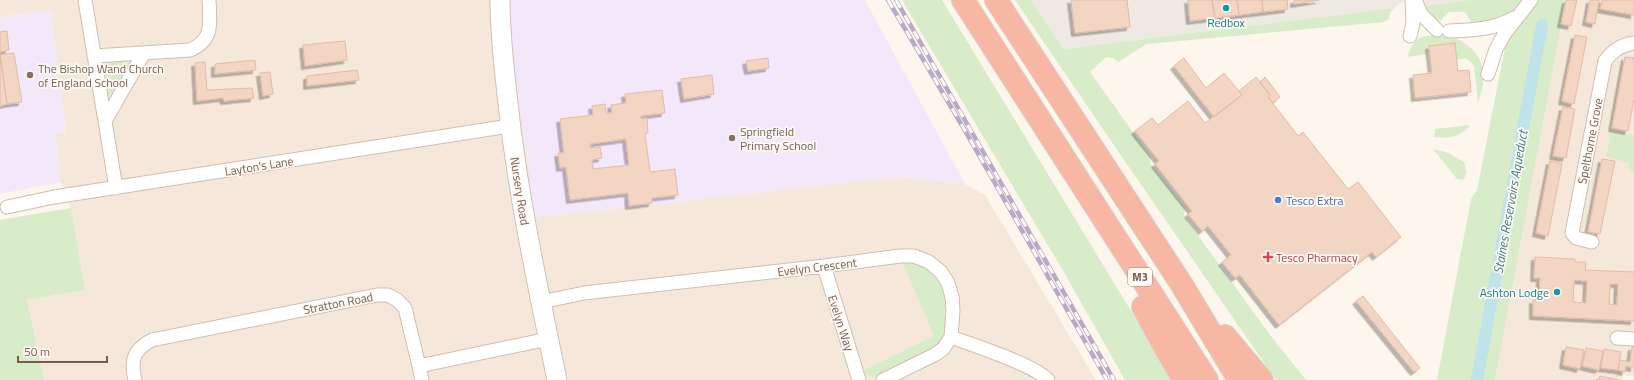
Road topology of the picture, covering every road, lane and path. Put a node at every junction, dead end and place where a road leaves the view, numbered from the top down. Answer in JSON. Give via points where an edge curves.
{"nodes":[{"id":1,"x":85,"y":0,"type":"edge"},
{"id":2,"x":208,"y":0,"type":"edge"},
{"id":3,"x":500,"y":0,"type":"edge"},
{"id":4,"x":963,"y":0,"type":"edge"},
{"id":5,"x":996,"y":0,"type":"edge"},
{"id":6,"x":1413,"y":0,"type":"edge"},
{"id":7,"x":1531,"y":0,"type":"edge"},
{"id":8,"x":1517,"y":16,"type":"junction"},
{"id":9,"x":1410,"y":36,"type":"dead end"},
{"id":10,"x":1634,"y":43,"type":"edge"},
{"id":11,"x":144,"y":53,"type":"junction"},
{"id":12,"x":94,"y":56,"type":"junction"},
{"id":13,"x":1488,"y":74,"type":"dead end"},
{"id":14,"x":105,"y":121,"type":"junction"},
{"id":15,"x":510,"y":126,"type":"junction"},
{"id":16,"x":1073,"y":173,"type":"junction"},
{"id":17,"x":116,"y":188,"type":"junction"},
{"id":18,"x":8,"y":208,"type":"dead end"},
{"id":19,"x":1592,"y":242,"type":"dead end"},
{"id":20,"x":824,"y":266,"type":"junction"},
{"id":21,"x":1182,"y":285,"type":"junction"},
{"id":22,"x":541,"y":302,"type":"junction"},
{"id":23,"x":951,"y":337,"type":"junction"},
{"id":24,"x":1617,"y":338,"type":"dead end"},
{"id":25,"x":548,"y":339,"type":"junction"},
{"id":26,"x":1634,"y":339,"type":"edge"},
{"id":27,"x":419,"y":366,"type":"junction"},
{"id":28,"x":135,"y":380,"type":"edge"},
{"id":29,"x":422,"y":380,"type":"edge"},
{"id":30,"x":557,"y":380,"type":"edge"},
{"id":31,"x":859,"y":380,"type":"edge"},
{"id":32,"x":883,"y":380,"type":"edge"},
{"id":33,"x":1048,"y":380,"type":"edge"},
{"id":34,"x":1184,"y":380,"type":"edge"},
{"id":35,"x":1207,"y":380,"type":"edge"},
{"id":36,"x":1239,"y":380,"type":"edge"},
{"id":37,"x":1262,"y":380,"type":"edge"}],
"edges":[{"from":1,"to":12,"type":"street"},
{"from":2,"to":11,"type":"street","via":[[210,25],[205,40],[198,47],[190,50]]},
{"from":3,"to":15,"type":"street","name":"Nursery Road","via":[[502,51]]},
{"from":4,"to":16,"type":"highway","number":"M3"},
{"from":5,"to":21,"type":"highway","number":"M3"},
{"from":6,"to":8,"type":"street","via":[[1421,14],[1443,30],[1488,29]]},
{"from":6,"to":9,"type":"street"},
{"from":7,"to":8,"type":"street"},
{"from":8,"to":13,"type":"street","via":[[1496,49]]},
{"from":10,"to":19,"type":"street","name":"Spelthorne Grove","via":[[1618,48],[1605,61],[1572,233],[1576,238]]},
{"from":11,"to":12,"type":"street"},
{"from":11,"to":14,"type":"street"},
{"from":12,"to":14,"type":"street"},
{"from":14,"to":17,"type":"street"},
{"from":15,"to":17,"type":"street","name":"Layton's Lane"},
{"from":15,"to":22,"type":"street","name":"Nursery Road","via":[[523,216]]},
{"from":16,"to":34,"type":"highway","number":"M3"},
{"from":16,"to":35,"type":"highway","number":"M3"},
{"from":17,"to":18,"type":"street","name":"Layton's Lane","via":[[54,197]]},
{"from":20,"to":22,"type":"street","name":"Evelyn Crescent","via":[[584,293]]},
{"from":20,"to":23,"type":"street","name":"Evelyn Crescent","via":[[900,256],[914,256],[929,262],[941,272],[952,297]]},
{"from":20,"to":31,"type":"street","name":"Evelyn Way"},
{"from":21,"to":36,"type":"highway","number":"M3"},
{"from":21,"to":37,"type":"highway","number":"M3"},
{"from":22,"to":25,"type":"street","name":"Nursery Road"},
{"from":23,"to":32,"type":"street","via":[[943,349],[934,355]]},
{"from":23,"to":33,"type":"street","via":[[1011,360],[1044,375]]},
{"from":24,"to":26,"type":"street"},
{"from":25,"to":27,"type":"street"},
{"from":25,"to":30,"type":"street","name":"Nursery Road"},
{"from":27,"to":28,"type":"street","name":"Stratton Road","via":[[405,308],[397,300],[377,295],[152,340],[141,347],[133,358]]},
{"from":27,"to":29,"type":"street"}]}
